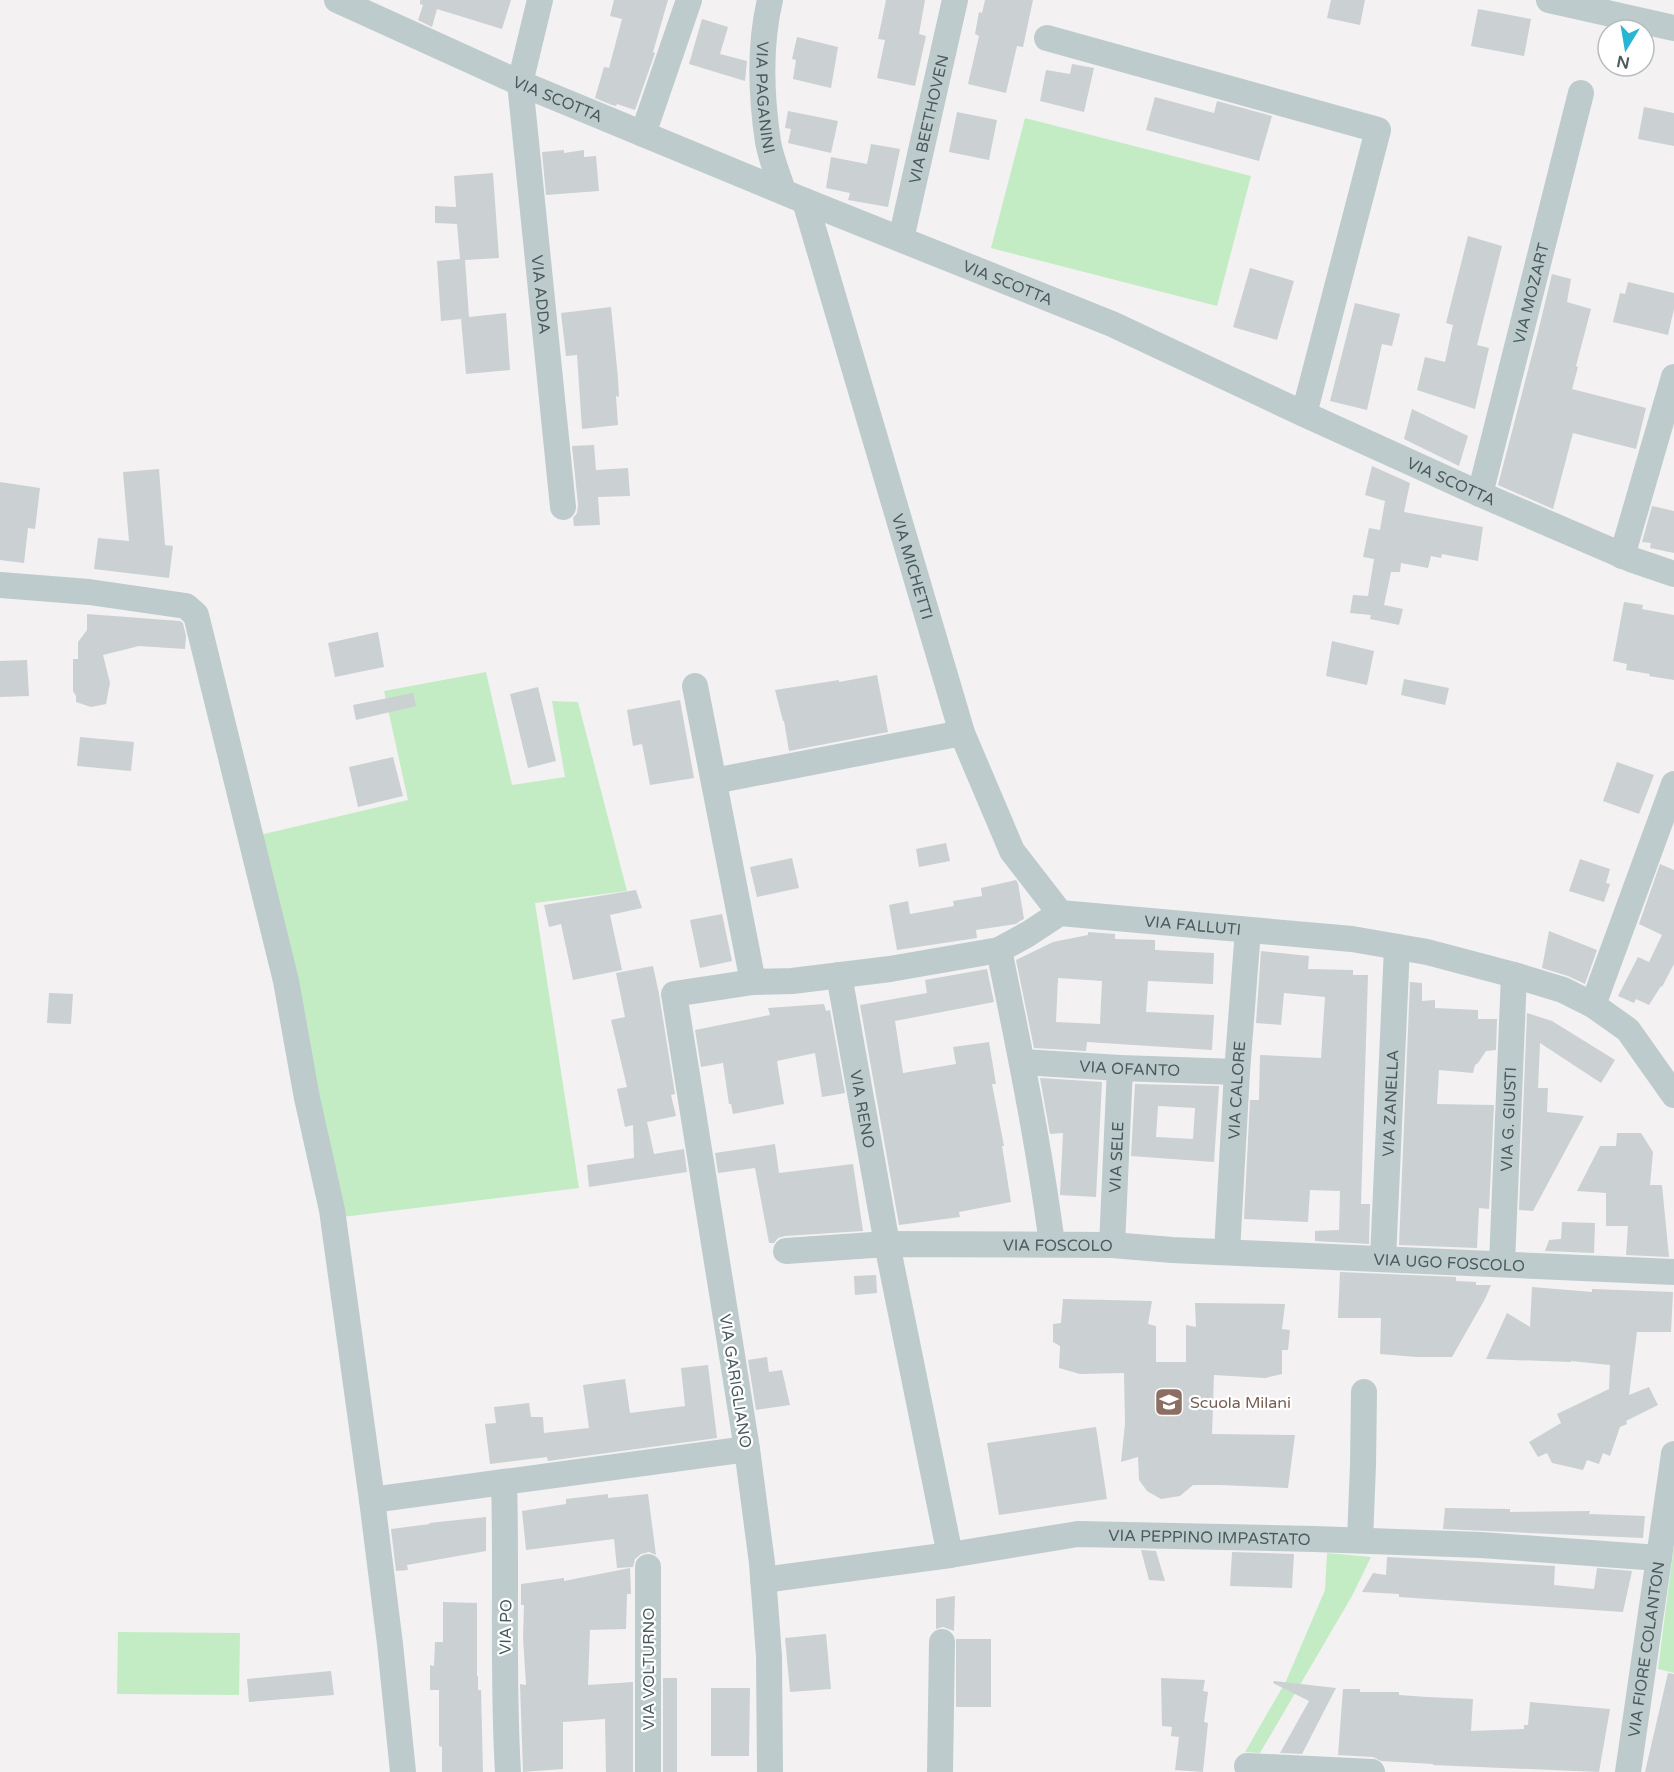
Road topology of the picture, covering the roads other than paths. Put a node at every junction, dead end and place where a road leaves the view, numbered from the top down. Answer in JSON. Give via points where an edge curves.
{"nodes":[{"id":1,"x":540,"y":0,"type":"edge"},
{"id":2,"x":689,"y":0,"type":"edge"},
{"id":3,"x":770,"y":0,"type":"edge"},
{"id":4,"x":955,"y":0,"type":"edge"},
{"id":5,"x":1549,"y":0,"type":"edge"},
{"id":6,"x":349,"y":3,"type":"edge"},
{"id":7,"x":1674,"y":28,"type":"edge"},
{"id":8,"x":1047,"y":38,"type":"dead end"},
{"id":9,"x":520,"y":83,"type":"junction"},
{"id":10,"x":1581,"y":93,"type":"dead end"},
{"id":11,"x":643,"y":134,"type":"junction"},
{"id":12,"x":794,"y":196,"type":"junction"},
{"id":13,"x":902,"y":239,"type":"junction"},
{"id":14,"x":1674,"y":377,"type":"edge"},
{"id":15,"x":1304,"y":414,"type":"junction"},
{"id":16,"x":1480,"y":494,"type":"junction"},
{"id":17,"x":563,"y":507,"type":"dead end"},
{"id":18,"x":1622,"y":556,"type":"junction"},
{"id":19,"x":1674,"y":574,"type":"edge"},
{"id":20,"x":0,"y":585,"type":"edge"},
{"id":21,"x":695,"y":686,"type":"dead end"},
{"id":22,"x":962,"y":733,"type":"junction"},
{"id":23,"x":714,"y":781,"type":"junction"},
{"id":24,"x":1674,"y":784,"type":"edge"},
{"id":25,"x":1060,"y":913,"type":"junction"},
{"id":26,"x":1248,"y":930,"type":"junction"},
{"id":27,"x":1397,"y":947,"type":"junction"},
{"id":28,"x":999,"y":950,"type":"junction"},
{"id":29,"x":839,"y":975,"type":"junction"},
{"id":30,"x":1514,"y":975,"type":"junction"},
{"id":31,"x":753,"y":982,"type":"junction"},
{"id":32,"x":1593,"y":1005,"type":"junction"},
{"id":33,"x":1022,"y":1062,"type":"junction"},
{"id":34,"x":1120,"y":1068,"type":"junction"},
{"id":35,"x":1237,"y":1072,"type":"junction"},
{"id":36,"x":1674,"y":1095,"type":"edge"},
{"id":37,"x":887,"y":1244,"type":"junction"},
{"id":38,"x":1052,"y":1244,"type":"junction"},
{"id":39,"x":1112,"y":1245,"type":"junction"},
{"id":40,"x":786,"y":1251,"type":"dead end"},
{"id":41,"x":1227,"y":1252,"type":"junction"},
{"id":42,"x":1383,"y":1259,"type":"junction"},
{"id":43,"x":1502,"y":1263,"type":"junction"},
{"id":44,"x":1674,"y":1272,"type":"edge"},
{"id":45,"x":1364,"y":1392,"type":"dead end"},
{"id":46,"x":747,"y":1449,"type":"junction"},
{"id":47,"x":1674,"y":1454,"type":"edge"},
{"id":48,"x":504,"y":1482,"type":"junction"},
{"id":49,"x":372,"y":1500,"type":"junction"},
{"id":50,"x":1360,"y":1540,"type":"junction"},
{"id":51,"x":950,"y":1555,"type":"junction"},
{"id":52,"x":1659,"y":1558,"type":"junction"},
{"id":53,"x":648,"y":1567,"type":"dead end"},
{"id":54,"x":763,"y":1580,"type":"junction"},
{"id":55,"x":942,"y":1642,"type":"dead end"},
{"id":56,"x":1246,"y":1766,"type":"dead end"},
{"id":57,"x":403,"y":1772,"type":"edge"},
{"id":58,"x":508,"y":1772,"type":"edge"},
{"id":59,"x":648,"y":1772,"type":"edge"},
{"id":60,"x":770,"y":1772,"type":"edge"},
{"id":61,"x":940,"y":1772,"type":"edge"},
{"id":62,"x":1372,"y":1772,"type":"edge"},
{"id":63,"x":1628,"y":1772,"type":"edge"}],
"edges":[{"from":1,"to":9,"type":"street","name":"VIA ADDA"},
{"from":2,"to":11,"type":"street"},
{"from":3,"to":12,"type":"street","name":"VIA PAGANINI","via":[[762,72],[768,144]]},
{"from":4,"to":13,"type":"street","name":"VIA BEETHOVEN"},
{"from":5,"to":7,"type":"street"},
{"from":6,"to":9,"type":"street","name":"VIA SCOTTA"},
{"from":8,"to":15,"type":"street","via":[[1378,130]]},
{"from":9,"to":11,"type":"street","name":"VIA SCOTTA"},
{"from":9,"to":17,"type":"street","name":"VIA ADDA"},
{"from":10,"to":16,"type":"street","name":"VIA MOZART"},
{"from":11,"to":12,"type":"street","name":"VIA SCOTTA"},
{"from":12,"to":13,"type":"street","name":"VIA SCOTTA"},
{"from":12,"to":22,"type":"street","name":"VIA MICHETTI"},
{"from":13,"to":15,"type":"street","name":"VIA SCOTTA","via":[[1113,324]]},
{"from":14,"to":18,"type":"street"},
{"from":15,"to":16,"type":"street","name":"VIA SCOTTA"},
{"from":16,"to":18,"type":"street","name":"VIA SCOTTA"},
{"from":18,"to":19,"type":"street","name":"VIA SCOTTA"},
{"from":20,"to":49,"type":"street","via":[[89,592],[186,606],[196,615],[286,981],[333,1210]]},
{"from":21,"to":23,"type":"street"},
{"from":22,"to":23,"type":"street"},
{"from":22,"to":25,"type":"street","name":"VIA MICHETTI","via":[[1012,851]]},
{"from":23,"to":31,"type":"street"},
{"from":24,"to":32,"type":"street"},
{"from":25,"to":26,"type":"street","name":"VIA FALLUTI"},
{"from":25,"to":28,"type":"street"},
{"from":26,"to":27,"type":"street","name":"VIA FALLUTI"},
{"from":26,"to":35,"type":"street","name":"VIA CALORE"},
{"from":27,"to":30,"type":"street","name":"VIA FALLUTI"},
{"from":27,"to":42,"type":"street","name":"VIA ZANELLA"},
{"from":28,"to":29,"type":"street"},
{"from":28,"to":33,"type":"street"},
{"from":29,"to":31,"type":"street"},
{"from":29,"to":37,"type":"street","name":"VIA RENO"},
{"from":30,"to":32,"type":"street","name":"VIA FALLUTI","via":[[1563,990]]},
{"from":30,"to":43,"type":"street","name":"VIA G. GIUSTI"},
{"from":31,"to":46,"type":"street","name":"VIA GARIGLIANO","via":[[674,994]]},
{"from":32,"to":36,"type":"street","name":"VIA FALLUTI","via":[[1628,1030]]},
{"from":33,"to":34,"type":"street","name":"VIA OFANTO"},
{"from":33,"to":38,"type":"street"},
{"from":34,"to":35,"type":"street","name":"VIA OFANTO"},
{"from":34,"to":39,"type":"street","name":"VIA SELE"},
{"from":35,"to":41,"type":"street","name":"VIA CALORE"},
{"from":37,"to":38,"type":"street","name":"VIA FOSCOLO"},
{"from":37,"to":40,"type":"street","name":"VIA FOSCOLO"},
{"from":37,"to":51,"type":"street","name":"VIA RENO"},
{"from":38,"to":39,"type":"street","name":"VIA FOSCOLO"},
{"from":39,"to":41,"type":"street","name":"VIA FOSCOLO"},
{"from":41,"to":42,"type":"street","name":"VIA UGO FOSCOLO"},
{"from":42,"to":43,"type":"street","name":"VIA UGO FOSCOLO"},
{"from":43,"to":44,"type":"street","name":"VIA UGO FOSCOLO"},
{"from":45,"to":50,"type":"street"},
{"from":46,"to":48,"type":"street"},
{"from":46,"to":54,"type":"street","name":"VIA GARIGLIANO"},
{"from":47,"to":52,"type":"street","name":"VIA FIORE COLANTON"},
{"from":48,"to":49,"type":"street"},
{"from":48,"to":58,"type":"street","name":"VIA PO","via":[[504,1708]]},
{"from":49,"to":57,"type":"street"},
{"from":50,"to":51,"type":"street","name":"VIA PEPPINO IMPASTATO","via":[[1078,1534]]},
{"from":50,"to":52,"type":"street","name":"VIA PEPPINO IMPASTATO"},
{"from":51,"to":54,"type":"street","name":"VIA PEPPINO IMPASTATO"},
{"from":52,"to":63,"type":"street","name":"VIA FIORE COLANTON"},
{"from":53,"to":59,"type":"street","name":"VIA VOLTURNO"},
{"from":54,"to":60,"type":"street","name":"VIA GARIGLIANO","via":[[769,1656]]},
{"from":55,"to":61,"type":"street"},
{"from":56,"to":62,"type":"street"}]}
